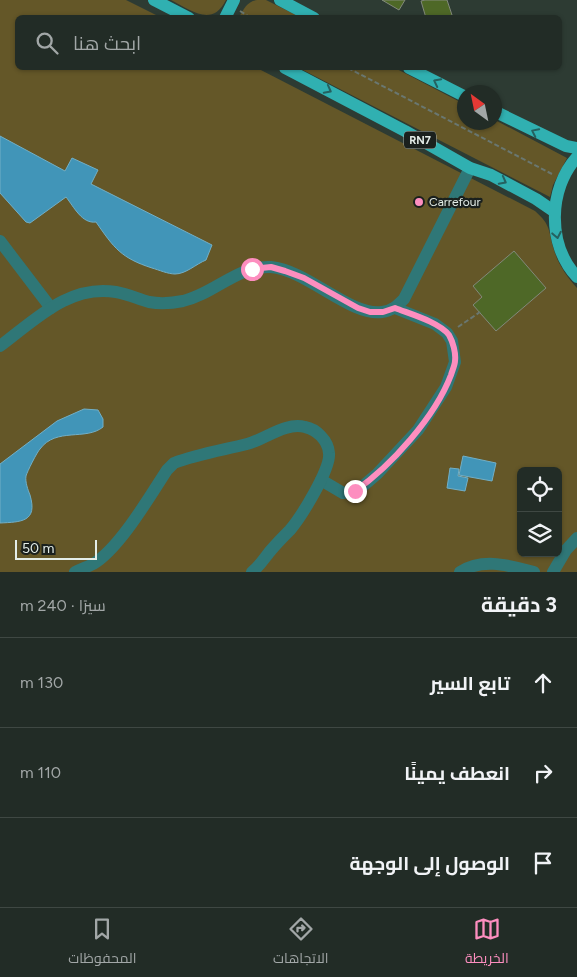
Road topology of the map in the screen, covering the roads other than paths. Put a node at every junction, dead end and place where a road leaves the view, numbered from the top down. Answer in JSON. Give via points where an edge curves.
{"nodes":[{"id":1,"x":154,"y":0,"type":"edge"},
{"id":2,"x":234,"y":0,"type":"edge"},
{"id":3,"x":280,"y":0,"type":"edge"},
{"id":4,"x":183,"y":15,"type":"edge"},
{"id":5,"x":226,"y":15,"type":"edge"},
{"id":6,"x":308,"y":15,"type":"edge"},
{"id":7,"x":289,"y":70,"type":"edge"},
{"id":8,"x":413,"y":70,"type":"edge"},
{"id":9,"x":457,"y":92,"type":"edge"},
{"id":10,"x":502,"y":115,"type":"edge"},
{"id":11,"x":577,"y":148,"type":"edge"},
{"id":12,"x":577,"y":157,"type":"edge"},
{"id":13,"x":470,"y":168,"type":"junction"},
{"id":14,"x":555,"y":212,"type":"junction"},
{"id":15,"x":0,"y":241,"type":"edge"},
{"id":16,"x":577,"y":277,"type":"edge"},
{"id":17,"x":51,"y":308,"type":"junction"},
{"id":18,"x":395,"y":308,"type":"junction"},
{"id":19,"x":0,"y":346,"type":"edge"},
{"id":20,"x":321,"y":480,"type":"junction"},
{"id":21,"x":577,"y":538,"type":"edge"},
{"id":22,"x":75,"y":572,"type":"edge"},
{"id":23,"x":252,"y":572,"type":"edge"},
{"id":24,"x":460,"y":572,"type":"edge"},
{"id":25,"x":534,"y":572,"type":"edge"},
{"id":26,"x":553,"y":572,"type":"edge"}],
"edges":[{"from":1,"to":4,"type":"main road"},
{"from":2,"to":5,"type":"main road"},
{"from":3,"to":6,"type":"main road"},
{"from":7,"to":13,"type":"main road","number":"RN7","one_way":true},
{"from":9,"to":8,"type":"main road","one_way":true},
{"from":11,"to":10,"type":"main road","one_way":true,"via":[[566,146]]},
{"from":12,"to":14,"type":"main road","via":[[561,184]]},
{"from":13,"to":14,"type":"main road","number":"RN7","one_way":true,"via":[[491,175]]},
{"from":13,"to":18,"type":"street","via":[[404,299]]},
{"from":14,"to":16,"type":"main road","one_way":true,"via":[[559,245]]},
{"from":15,"to":17,"type":"street"},
{"from":17,"to":18,"type":"street","via":[[66,298],[98,291],[116,292],[150,302],[182,301],[201,296],[252,269],[271,267],[304,278],[370,312]]},
{"from":17,"to":19,"type":"street"},
{"from":18,"to":20,"type":"street","via":[[447,333],[456,362],[446,387],[413,436],[377,474],[355,491],[343,493]]},
{"from":20,"to":22,"type":"street","via":[[330,452],[316,431],[304,426],[289,427],[249,443],[174,463],[110,549],[94,564]]},
{"from":20,"to":23,"type":"street","via":[[290,530]]},
{"from":21,"to":26,"type":"street"},
{"from":24,"to":25,"type":"street","via":[[487,563]]}]}
